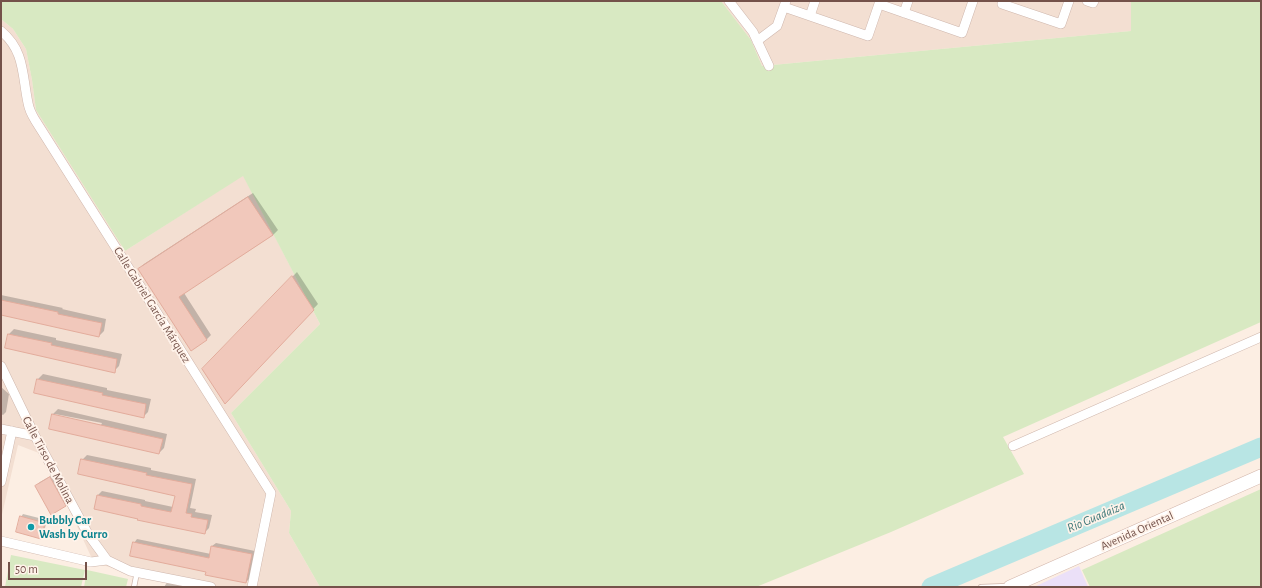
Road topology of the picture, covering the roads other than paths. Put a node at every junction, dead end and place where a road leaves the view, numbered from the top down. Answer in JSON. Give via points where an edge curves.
{"nodes":[{"id":1,"x":729,"y":1,"type":"edge"},
{"id":2,"x":815,"y":1,"type":"edge"},
{"id":3,"x":908,"y":1,"type":"edge"},
{"id":4,"x":973,"y":1,"type":"edge"},
{"id":5,"x":1069,"y":1,"type":"edge"},
{"id":6,"x":1087,"y":1,"type":"edge"},
{"id":7,"x":1094,"y":1,"type":"edge"},
{"id":8,"x":879,"y":2,"type":"edge"},
{"id":9,"x":999,"y":2,"type":"edge"},
{"id":10,"x":785,"y":4,"type":"edge"},
{"id":11,"x":904,"y":13,"type":"junction"},
{"id":12,"x":810,"y":16,"type":"junction"},
{"id":13,"x":1,"y":30,"type":"edge"},
{"id":14,"x":757,"y":41,"type":"junction"},
{"id":15,"x":769,"y":66,"type":"dead end"},
{"id":16,"x":1261,"y":337,"type":"edge"},
{"id":17,"x":1,"y":366,"type":"edge"},
{"id":18,"x":1,"y":429,"type":"edge"},
{"id":19,"x":12,"y":431,"type":"junction"},
{"id":20,"x":35,"y":436,"type":"junction"},
{"id":21,"x":1013,"y":446,"type":"dead end"},
{"id":22,"x":1261,"y":476,"type":"edge"},
{"id":23,"x":1,"y":482,"type":"edge"},
{"id":24,"x":1,"y":541,"type":"edge"},
{"id":25,"x":107,"y":560,"type":"junction"},
{"id":26,"x":137,"y":572,"type":"junction"},
{"id":27,"x":134,"y":587,"type":"edge"},
{"id":28,"x":211,"y":587,"type":"edge"},
{"id":29,"x":252,"y":587,"type":"edge"},
{"id":30,"x":981,"y":587,"type":"edge"},
{"id":31,"x":1011,"y":587,"type":"edge"}],
"edges":[{"from":1,"to":14,"type":"street"},
{"from":2,"to":12,"type":"street"},
{"from":3,"to":11,"type":"street"},
{"from":4,"to":11,"type":"street","via":[[962,33]]},
{"from":5,"to":9,"type":"street","via":[[1061,24]]},
{"from":6,"to":7,"type":"street"},
{"from":8,"to":11,"type":"street"},
{"from":8,"to":12,"type":"street","via":[[868,36]]},
{"from":10,"to":12,"type":"street"},
{"from":10,"to":14,"type":"street","via":[[777,26]]},
{"from":13,"to":29,"type":"street","name":"Calle Gabriel García Márquez","via":[[14,45],[21,59],[28,105],[35,120],[271,493]]},
{"from":14,"to":15,"type":"street"},
{"from":16,"to":21,"type":"street"},
{"from":17,"to":20,"type":"street","name":"Calle Tirso de Molina"},
{"from":18,"to":19,"type":"street"},
{"from":19,"to":20,"type":"street"},
{"from":19,"to":23,"type":"street"},
{"from":20,"to":25,"type":"street","name":"Calle Tirso de Molina","via":[[88,534]]},
{"from":22,"to":31,"type":"street","name":"Avenida Oriental"},
{"from":24,"to":25,"type":"street","via":[[90,562]]},
{"from":25,"to":26,"type":"street","name":"Calle Tirso de Molina"},
{"from":26,"to":27,"type":"lane"},
{"from":26,"to":28,"type":"street","name":"Calle Tirso de Molina"},
{"from":30,"to":31,"type":"lane","name":"Avenida Oriental"}]}
